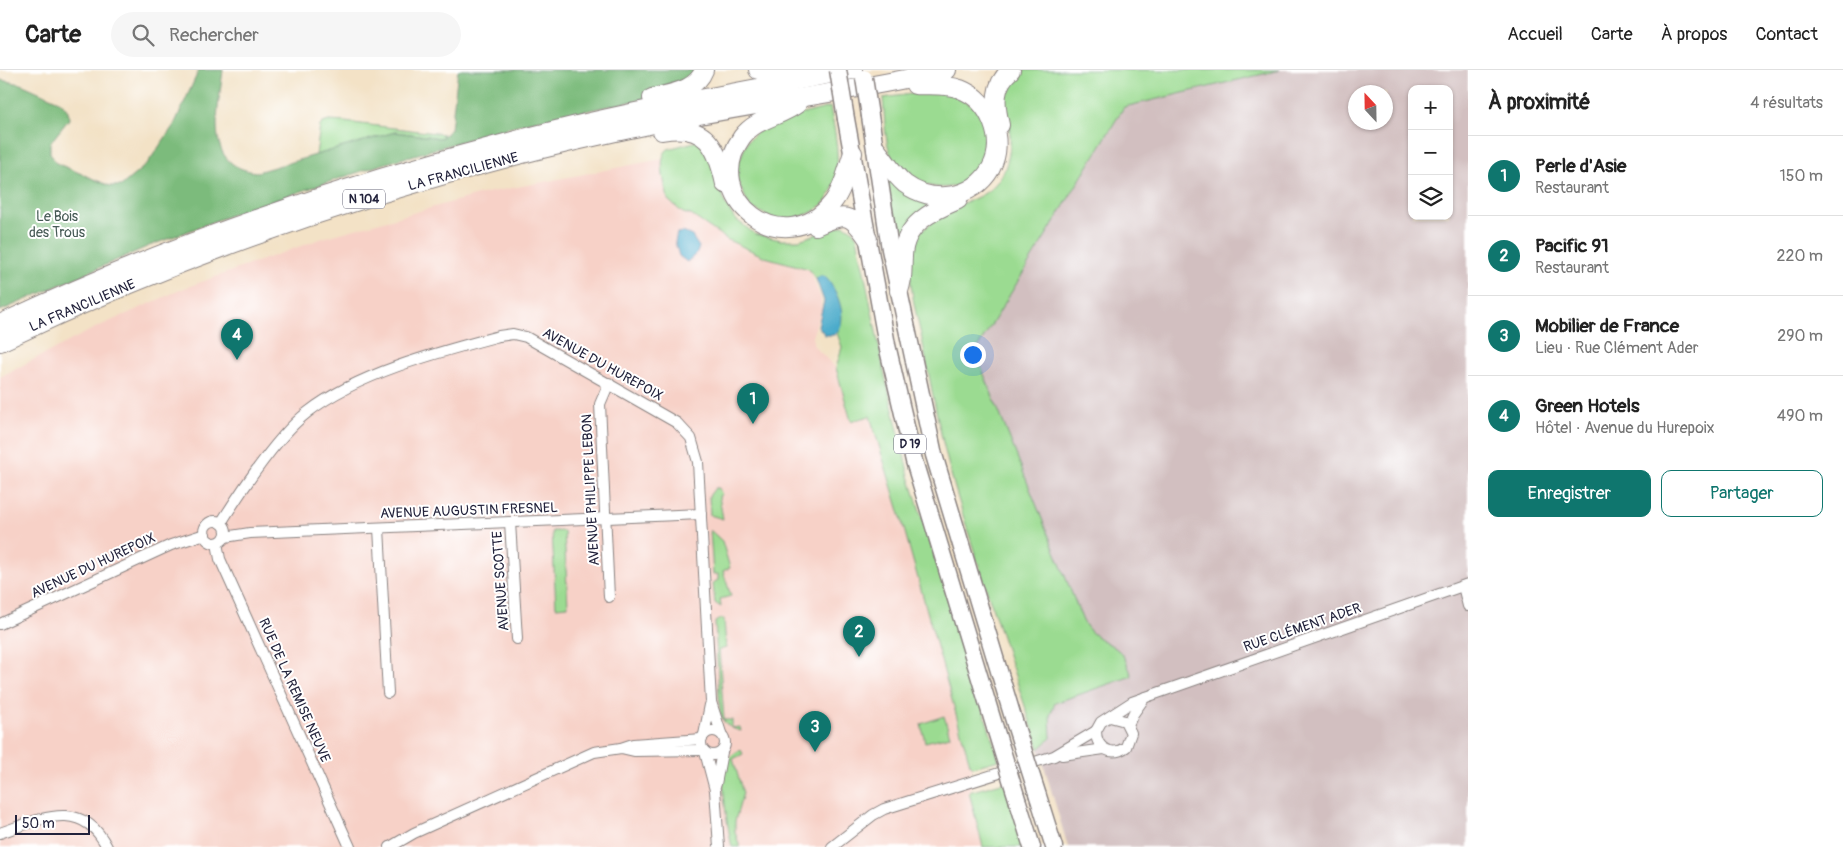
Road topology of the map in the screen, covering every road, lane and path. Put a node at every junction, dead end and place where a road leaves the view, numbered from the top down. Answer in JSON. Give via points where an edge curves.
{"nodes":[{"id":1,"x":704,"y":70,"type":"edge"},
{"id":2,"x":758,"y":70,"type":"edge"},
{"id":3,"x":947,"y":70,"type":"edge"},
{"id":4,"x":1011,"y":70,"type":"edge"},
{"id":5,"x":860,"y":73,"type":"edge"},
{"id":6,"x":838,"y":76,"type":"edge"},
{"id":7,"x":810,"y":78,"type":"junction"},
{"id":8,"x":893,"y":82,"type":"junction"},
{"id":9,"x":806,"y":98,"type":"junction"},
{"id":10,"x":589,"y":123,"type":"junction"},
{"id":11,"x":635,"y":128,"type":"junction"},
{"id":12,"x":876,"y":149,"type":"junction"},
{"id":13,"x":853,"y":153,"type":"junction"},
{"id":14,"x":868,"y":239,"type":"junction"},
{"id":15,"x":899,"y":291,"type":"junction"},
{"id":16,"x":0,"y":324,"type":"edge"},
{"id":17,"x":0,"y":342,"type":"edge"},
{"id":18,"x":609,"y":383,"type":"junction"},
{"id":19,"x":701,"y":514,"type":"junction"},
{"id":20,"x":606,"y":518,"type":"junction"},
{"id":21,"x":510,"y":522,"type":"junction"},
{"id":22,"x":379,"y":528,"type":"junction"},
{"id":23,"x":218,"y":534,"type":"junction"},
{"id":24,"x":1465,"y":585,"type":"edge"},
{"id":25,"x":609,"y":597,"type":"dead end"},
{"id":26,"x":1468,"y":606,"type":"edge"},
{"id":27,"x":0,"y":624,"type":"edge"},
{"id":28,"x":517,"y":639,"type":"dead end"},
{"id":29,"x":388,"y":693,"type":"dead end"},
{"id":30,"x":1146,"y":697,"type":"junction"},
{"id":31,"x":711,"y":702,"type":"junction"},
{"id":32,"x":1110,"y":717,"type":"junction"},
{"id":33,"x":1128,"y":725,"type":"junction"},
{"id":34,"x":1096,"y":732,"type":"junction"},
{"id":35,"x":721,"y":733,"type":"junction"},
{"id":36,"x":704,"y":744,"type":"junction"},
{"id":37,"x":1104,"y":749,"type":"junction"},
{"id":38,"x":722,"y":752,"type":"junction"},
{"id":39,"x":1054,"y":756,"type":"junction"},
{"id":40,"x":715,"y":790,"type":"junction"},
{"id":41,"x":0,"y":832,"type":"edge"},
{"id":42,"x":107,"y":847,"type":"edge"},
{"id":43,"x":350,"y":847,"type":"edge"},
{"id":44,"x":390,"y":847,"type":"edge"},
{"id":45,"x":719,"y":847,"type":"edge"},
{"id":46,"x":832,"y":847,"type":"edge"},
{"id":47,"x":1032,"y":847,"type":"edge"},
{"id":48,"x":1054,"y":847,"type":"edge"}],
"edges":[{"from":1,"to":10,"type":"highway","via":[[695,84],[685,89],[603,110]]},
{"from":2,"to":7,"type":"highway","via":[[799,72]]},
{"from":3,"to":8,"type":"highway","name":"LA FRANCILIENNE","number":"N 104"},
{"from":4,"to":15,"type":"highway","via":[[1001,80],[996,97],[995,110],[1002,141],[996,170],[974,192],[940,207],[918,222],[905,244],[902,255],[904,276]]},
{"from":5,"to":7,"type":"highway","name":"LA FRANCILIENNE","number":"N 104"},
{"from":5,"to":12,"type":"main road","number":"D 19","bridge":true},
{"from":6,"to":13,"type":"main road","number":"D 19","bridge":true},
{"from":7,"to":10,"type":"highway","name":"LA FRANCILIENNE","number":"N 104"},
{"from":8,"to":9,"type":"highway","name":"LA FRANCILIENNE","number":"N 104"},
{"from":8,"to":12,"type":"highway","via":[[943,85],[970,94],[988,111],[994,128],[995,156],[984,178],[972,188],[952,197],[936,198],[919,192],[895,175]]},
{"from":9,"to":11,"type":"highway","name":"LA FRANCILIENNE","number":"N 104"},
{"from":9,"to":13,"type":"highway","via":[[790,110],[756,123],[734,150],[730,167],[732,182],[747,212],[773,227],[805,224],[834,202]]},
{"from":10,"to":16,"type":"highway","name":"LA FRANCILIENNE","number":"N 104","via":[[524,138],[300,204],[170,251]]},
{"from":11,"to":14,"type":"highway","via":[[653,133],[690,131],[703,136],[717,152],[731,201],[740,214],[756,227],[789,234],[845,217],[856,222]]},
{"from":11,"to":17,"type":"highway","name":"LA FRANCILIENNE","number":"N 104","via":[[469,168],[332,209],[181,264]]},
{"from":12,"to":15,"type":"main road","number":"D 19"},
{"from":13,"to":14,"type":"main road","number":"D 19"},
{"from":14,"to":47,"type":"main road","number":"D 19","bridge":true,"via":[[887,344],[914,461]]},
{"from":15,"to":48,"type":"main road","number":"D 19","bridge":true,"via":[[934,455]]},
{"from":18,"to":19,"type":"street","name":"AVENUE DU HUREPOIX","via":[[669,418],[691,438],[697,454]]},
{"from":18,"to":20,"type":"street","name":"AVENUE PHILIPPE LEBON","via":[[600,404]]},
{"from":18,"to":23,"type":"street","name":"AVENUE DU HUREPOIX","via":[[544,346],[513,334],[407,363],[333,396],[308,412],[290,430],[230,508]]},
{"from":19,"to":20,"type":"street","name":"AVENUE AUGUSTIN FRESNEL"},
{"from":19,"to":31,"type":"street","name":"AVENUE DU HUREPOIX"},
{"from":20,"to":21,"type":"street","name":"AVENUE AUGUSTIN FRESNEL"},
{"from":20,"to":25,"type":"street","name":"AVENUE PHILIPPE LEBON"},
{"from":21,"to":22,"type":"street","name":"AVENUE AUGUSTIN FRESNEL"},
{"from":21,"to":28,"type":"street","name":"AVENUE SCOTTE"},
{"from":22,"to":23,"type":"street","name":"AVENUE AUGUSTIN FRESNEL"},
{"from":22,"to":29,"type":"street"},
{"from":23,"to":27,"type":"street","name":"AVENUE DU HUREPOIX","via":[[170,544]]},
{"from":23,"to":43,"type":"street","name":"RUE DE LA REMISE NEUVE","via":[[220,559]]},
{"from":24,"to":26,"type":"street"},
{"from":24,"to":30,"type":"street","name":"RUE CLÉMENT ADER"},
{"from":30,"to":32,"type":"street","name":"RUE CLÉMENT ADER","via":[[1124,706]]},
{"from":30,"to":33,"type":"street","name":"RUE CLÉMENT ADER"},
{"from":31,"to":35,"type":"street","name":"AVENUE DU HUREPOIX"},
{"from":31,"to":36,"type":"street","name":"AVENUE DU HUREPOIX"},
{"from":32,"to":33,"type":"street","via":[[1120,718]]},
{"from":32,"to":34,"type":"street","name":"RUE CLÉMENT ADER","via":[[1101,722]]},
{"from":33,"to":37,"type":"street","name":"RUE CLÉMENT ADER","via":[[1131,737],[1126,747],[1116,752]]},
{"from":34,"to":37,"type":"street"},
{"from":34,"to":39,"type":"street","name":"RUE CLÉMENT ADER"},
{"from":35,"to":36,"type":"street","via":[[712,730]]},
{"from":35,"to":38,"type":"street","via":[[726,742]]},
{"from":36,"to":38,"type":"street","via":[[714,755]]},
{"from":36,"to":40,"type":"street","name":"AVENUE DU HUREPOIX"},
{"from":36,"to":44,"type":"street","via":[[633,744],[594,752]]},
{"from":37,"to":39,"type":"street","name":"RUE CLÉMENT ADER"},
{"from":38,"to":40,"type":"street","name":"AVENUE DU HUREPOIX"},
{"from":39,"to":46,"type":"street","name":"RUE CLÉMENT ADER","via":[[884,809]]},
{"from":40,"to":45,"type":"street","name":"AVENUE DU HUREPOIX"},
{"from":41,"to":42,"type":"street","via":[[55,816],[74,816],[95,828]]}]}
